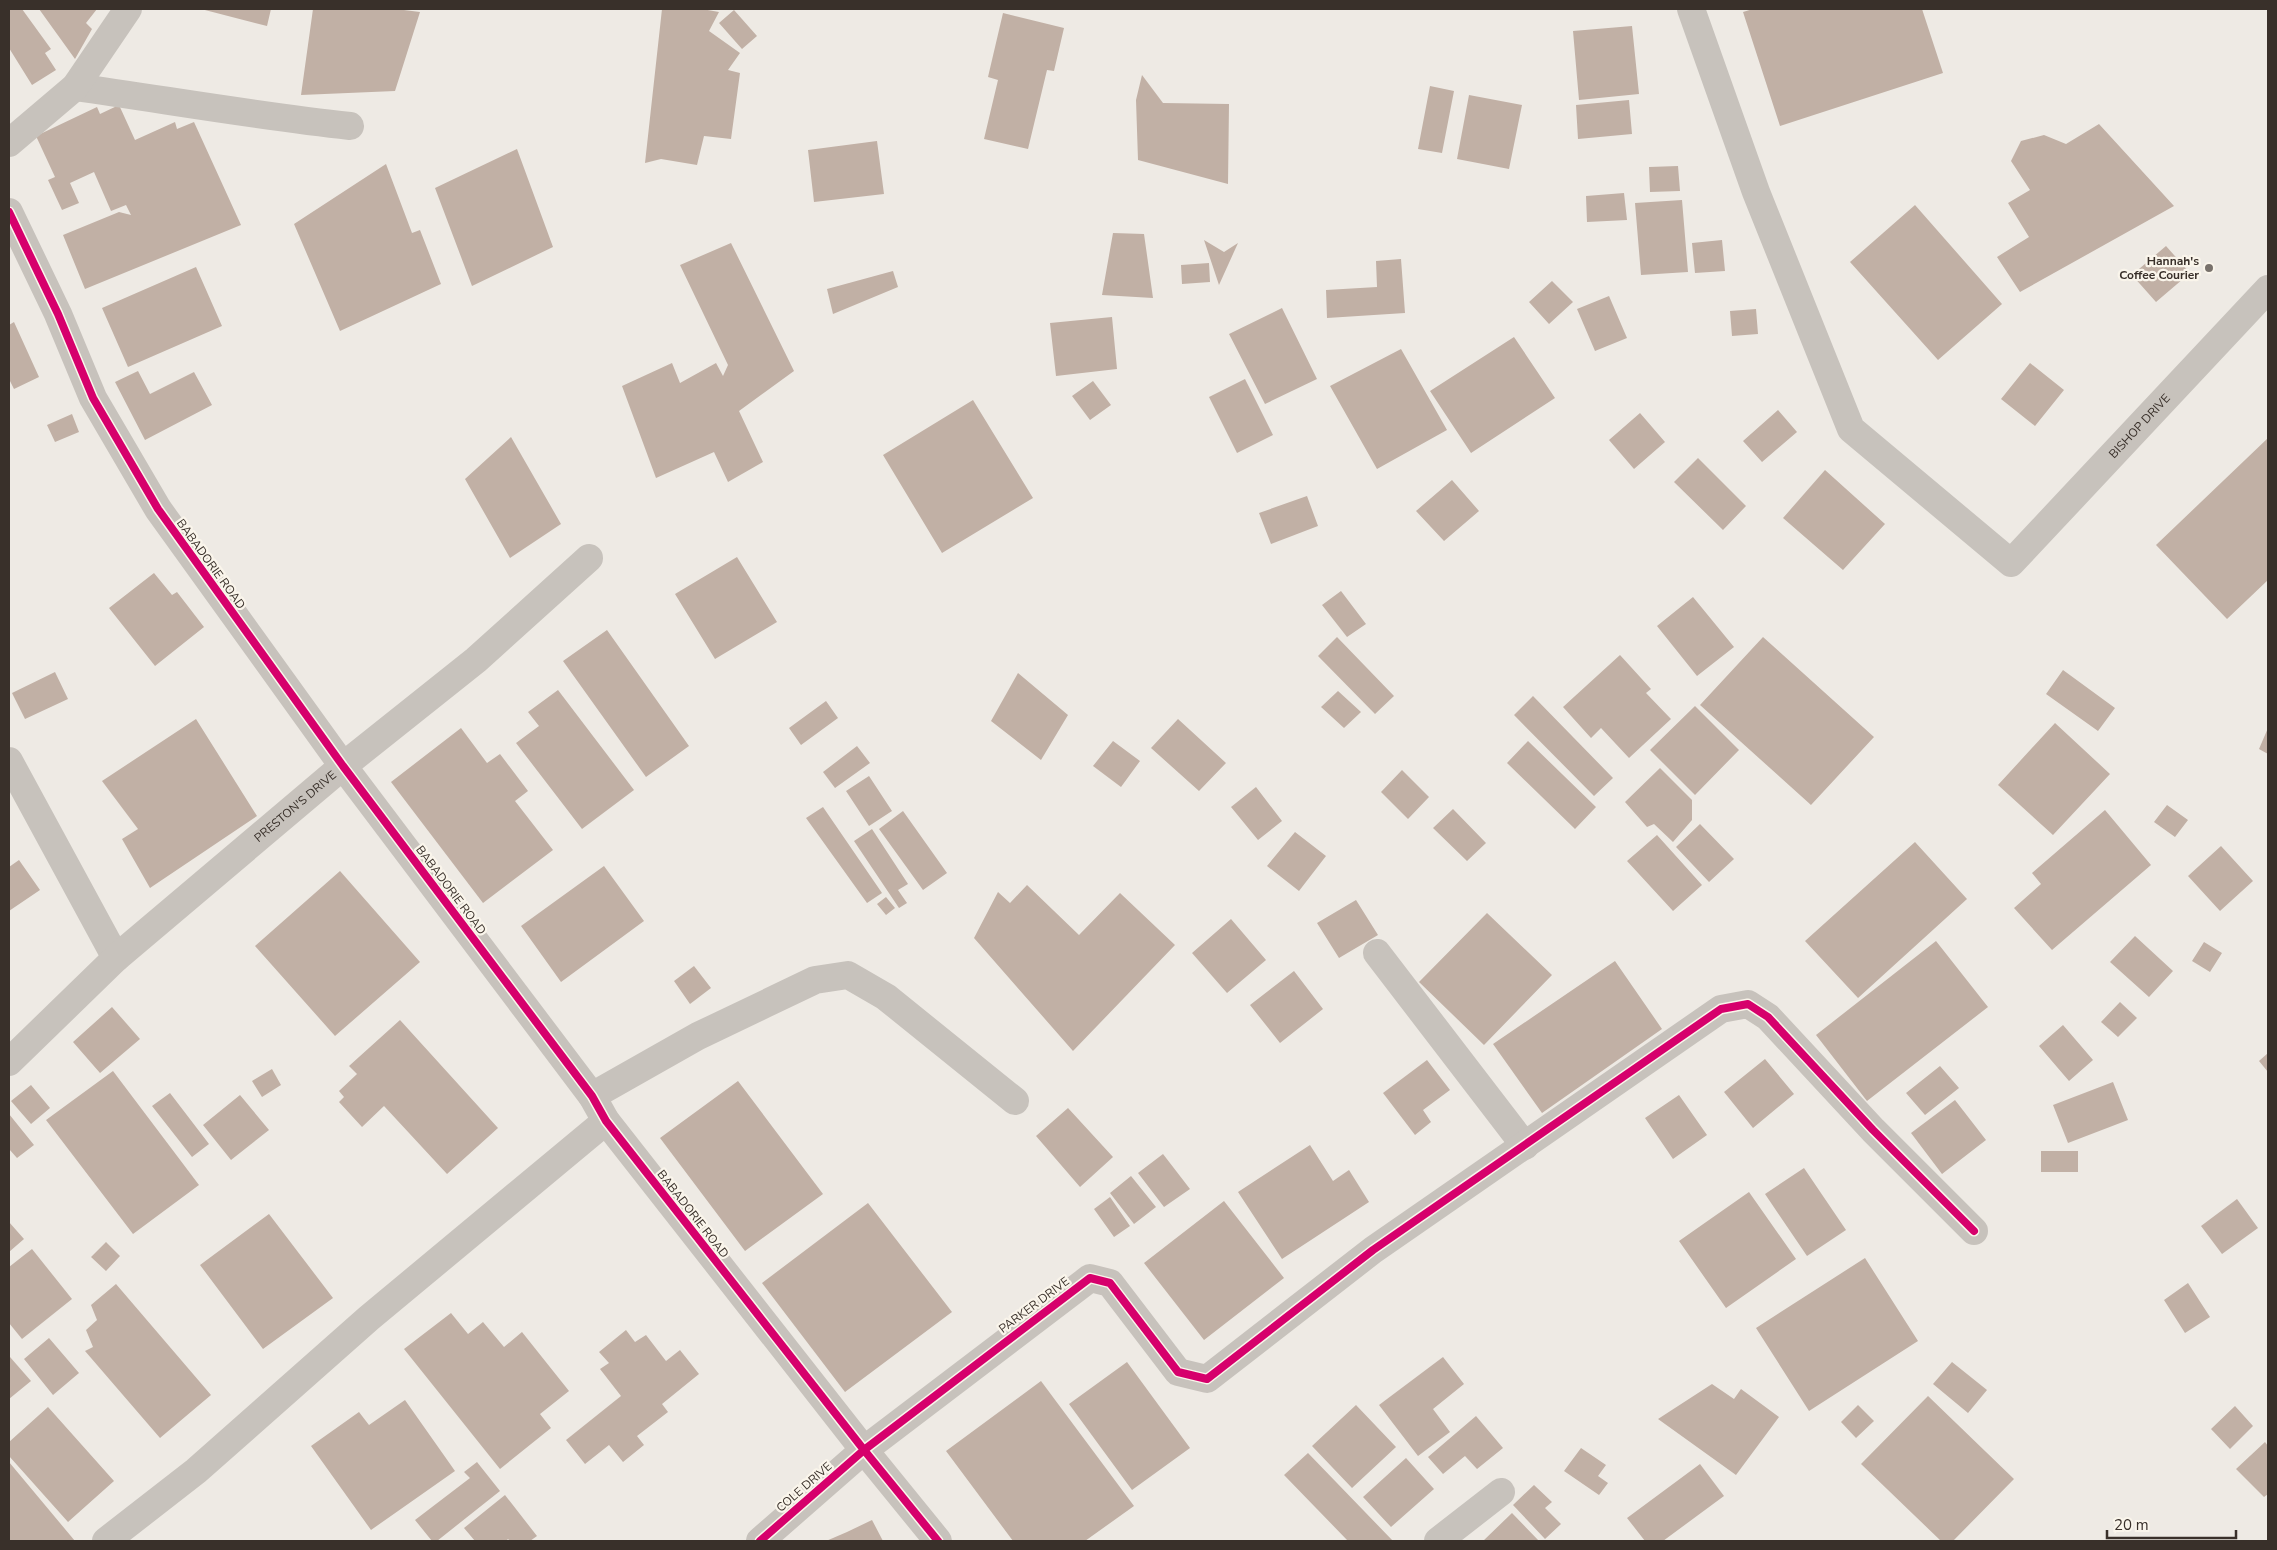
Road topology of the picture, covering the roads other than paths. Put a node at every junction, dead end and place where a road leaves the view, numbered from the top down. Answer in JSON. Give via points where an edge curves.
{"nodes":[{"id":1,"x":128,"y":9,"type":"edge"},
{"id":2,"x":1691,"y":9,"type":"edge"},
{"id":3,"x":75,"y":87,"type":"junction"},
{"id":4,"x":350,"y":126,"type":"dead end"},
{"id":5,"x":9,"y":143,"type":"edge"},
{"id":6,"x":9,"y":212,"type":"edge"},
{"id":7,"x":2268,"y":289,"type":"edge"},
{"id":8,"x":589,"y":558,"type":"dead end"},
{"id":9,"x":9,"y":761,"type":"edge"},
{"id":10,"x":343,"y":766,"type":"junction"},
{"id":11,"x":1377,"y":953,"type":"dead end"},
{"id":12,"x":116,"y":958,"type":"junction"},
{"id":13,"x":9,"y":1062,"type":"edge"},
{"id":14,"x":592,"y":1096,"type":"junction"},
{"id":15,"x":1015,"y":1100,"type":"dead end"},
{"id":16,"x":606,"y":1121,"type":"junction"},
{"id":17,"x":1525,"y":1146,"type":"junction"},
{"id":18,"x":1974,"y":1231,"type":"dead end"},
{"id":19,"x":864,"y":1450,"type":"junction"},
{"id":20,"x":1501,"y":1492,"type":"dead end"},
{"id":21,"x":106,"y":1541,"type":"edge"},
{"id":22,"x":760,"y":1541,"type":"edge"},
{"id":23,"x":938,"y":1541,"type":"edge"},
{"id":24,"x":1438,"y":1541,"type":"edge"}],
"edges":[{"from":1,"to":3,"type":"street"},
{"from":2,"to":7,"type":"street","name":"BISHOP DRIVE","via":[[1756,192],[1851,429],[2011,563]]},
{"from":3,"to":4,"type":"street"},
{"from":3,"to":5,"type":"street"},
{"from":6,"to":10,"type":"street","name":"BABADORIE ROAD","via":[[58,314],[93,398],[158,509]]},
{"from":8,"to":10,"type":"street","name":"PRESTON'S DRIVE","via":[[476,660]]},
{"from":9,"to":12,"type":"street"},
{"from":10,"to":12,"type":"street","name":"PRESTON'S DRIVE"},
{"from":10,"to":14,"type":"street","name":"BABADORIE ROAD"},
{"from":11,"to":17,"type":"street"},
{"from":12,"to":13,"type":"street","name":"PRESTON'S DRIVE"},
{"from":14,"to":15,"type":"street","via":[[698,1036],[815,980],[848,975],[886,997]]},
{"from":14,"to":16,"type":"street","name":"BABADORIE ROAD"},
{"from":16,"to":19,"type":"street","name":"BABADORIE ROAD"},
{"from":16,"to":21,"type":"street","via":[[369,1318],[196,1471]]},
{"from":17,"to":18,"type":"street","via":[[1721,1009],[1748,1004],[1768,1016],[1873,1130]]},
{"from":17,"to":19,"type":"street","name":"PARKER DRIVE","via":[[1373,1250],[1207,1379],[1178,1372],[1110,1283],[1090,1278]]},
{"from":19,"to":22,"type":"street","name":"COLE DRIVE"},
{"from":19,"to":23,"type":"street","name":"BABADORIE ROAD"},
{"from":20,"to":24,"type":"street"}]}
